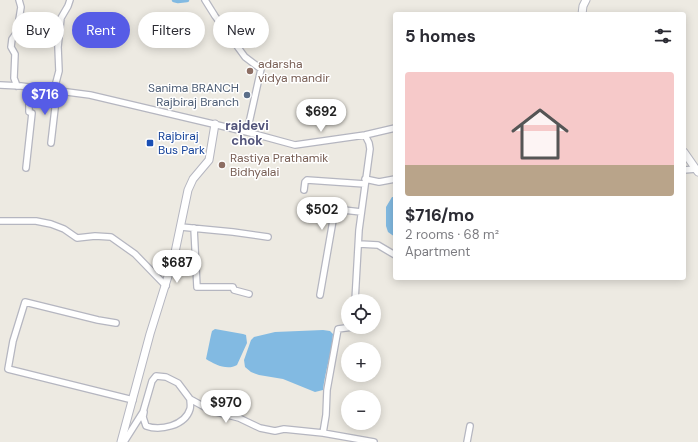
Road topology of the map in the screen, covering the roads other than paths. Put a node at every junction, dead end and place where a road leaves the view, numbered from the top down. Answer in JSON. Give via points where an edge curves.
{"nodes":[{"id":1,"x":19,"y":0,"type":"edge"},
{"id":2,"x":70,"y":0,"type":"edge"},
{"id":3,"x":205,"y":0,"type":"edge"},
{"id":4,"x":586,"y":0,"type":"edge"},
{"id":5,"x":582,"y":12,"type":"edge"},
{"id":6,"x":0,"y":85,"type":"edge"},
{"id":7,"x":17,"y":86,"type":"junction"},
{"id":8,"x":29,"y":87,"type":"junction"},
{"id":9,"x":55,"y":90,"type":"junction"},
{"id":10,"x":215,"y":124,"type":"junction"},
{"id":11,"x":393,"y":128,"type":"edge"},
{"id":12,"x":247,"y":132,"type":"junction"},
{"id":13,"x":365,"y":135,"type":"junction"},
{"id":14,"x":51,"y":143,"type":"dead end"},
{"id":15,"x":686,"y":155,"type":"edge"},
{"id":16,"x":26,"y":168,"type":"dead end"},
{"id":17,"x":686,"y":170,"type":"edge"},
{"id":18,"x":697,"y":170,"type":"edge"},
{"id":19,"x":393,"y":180,"type":"edge"},
{"id":20,"x":365,"y":181,"type":"junction"},
{"id":21,"x":304,"y":190,"type":"dead end"},
{"id":22,"x":361,"y":212,"type":"junction"},
{"id":23,"x":0,"y":221,"type":"edge"},
{"id":24,"x":180,"y":227,"type":"junction"},
{"id":25,"x":194,"y":228,"type":"junction"},
{"id":26,"x":268,"y":237,"type":"dead end"},
{"id":27,"x":359,"y":244,"type":"junction"},
{"id":28,"x":393,"y":254,"type":"edge"},
{"id":29,"x":166,"y":286,"type":"junction"},
{"id":30,"x":250,"y":294,"type":"dead end"},
{"id":31,"x":355,"y":294,"type":"edge"},
{"id":32,"x":320,"y":295,"type":"dead end"},
{"id":33,"x":116,"y":323,"type":"dead end"},
{"id":34,"x":341,"y":329,"type":"edge"},
{"id":35,"x":146,"y":396,"type":"junction"},
{"id":36,"x":190,"y":399,"type":"junction"},
{"id":37,"x":132,"y":400,"type":"junction"},
{"id":38,"x":470,"y":426,"type":"dead end"},
{"id":39,"x":323,"y":433,"type":"junction"},
{"id":40,"x":122,"y":442,"type":"edge"},
{"id":41,"x":374,"y":442,"type":"edge"},
{"id":42,"x":467,"y":442,"type":"edge"}],
"edges":[{"from":1,"to":7,"type":"street","via":[[21,7],[17,32],[12,39],[11,47],[15,54],[14,78]]},
{"from":2,"to":9,"type":"street","via":[[61,18],[59,70]]},
{"from":3,"to":12,"type":"street","via":[[245,57],[261,69]]},
{"from":4,"to":5,"type":"street"},
{"from":6,"to":7,"type":"street"},
{"from":7,"to":8,"type":"street"},
{"from":8,"to":9,"type":"street"},
{"from":8,"to":16,"type":"street","via":[[29,112],[32,113]]},
{"from":9,"to":10,"type":"street","via":[[90,95]]},
{"from":9,"to":14,"type":"street"},
{"from":10,"to":12,"type":"street"},
{"from":10,"to":24,"type":"street","via":[[209,160],[188,190]]},
{"from":11,"to":13,"type":"street"},
{"from":12,"to":13,"type":"street","via":[[295,145]]},
{"from":13,"to":20,"type":"street","via":[[370,149]]},
{"from":15,"to":18,"type":"street"},
{"from":17,"to":18,"type":"street"},
{"from":19,"to":20,"type":"street"},
{"from":20,"to":21,"type":"street","via":[[308,180],[305,182]]},
{"from":20,"to":22,"type":"street"},
{"from":22,"to":27,"type":"street"},
{"from":22,"to":32,"type":"street","via":[[335,209]]},
{"from":23,"to":29,"type":"street","via":[[36,221],[51,224],[77,238],[111,237],[135,254]]},
{"from":24,"to":25,"type":"street"},
{"from":24,"to":29,"type":"street"},
{"from":25,"to":26,"type":"street"},
{"from":25,"to":30,"type":"street","via":[[197,287],[233,287],[234,290]]},
{"from":27,"to":28,"type":"street","via":[[378,245]]},
{"from":27,"to":31,"type":"street"},
{"from":29,"to":37,"type":"street"},
{"from":33,"to":37,"type":"street","via":[[25,302],[13,341],[8,369]]},
{"from":34,"to":39,"type":"street","via":[[338,329],[327,390]]},
{"from":35,"to":36,"type":"street","via":[[156,376],[166,377],[178,383]]},
{"from":35,"to":36,"type":"street","via":[[143,417],[146,426],[153,428],[173,425],[183,420],[190,409]]},
{"from":35,"to":40,"type":"street","via":[[142,412]]},
{"from":36,"to":39,"type":"street","via":[[212,411],[239,418],[260,428]]},
{"from":37,"to":40,"type":"street"},
{"from":38,"to":42,"type":"street"},
{"from":39,"to":41,"type":"street"}]}
